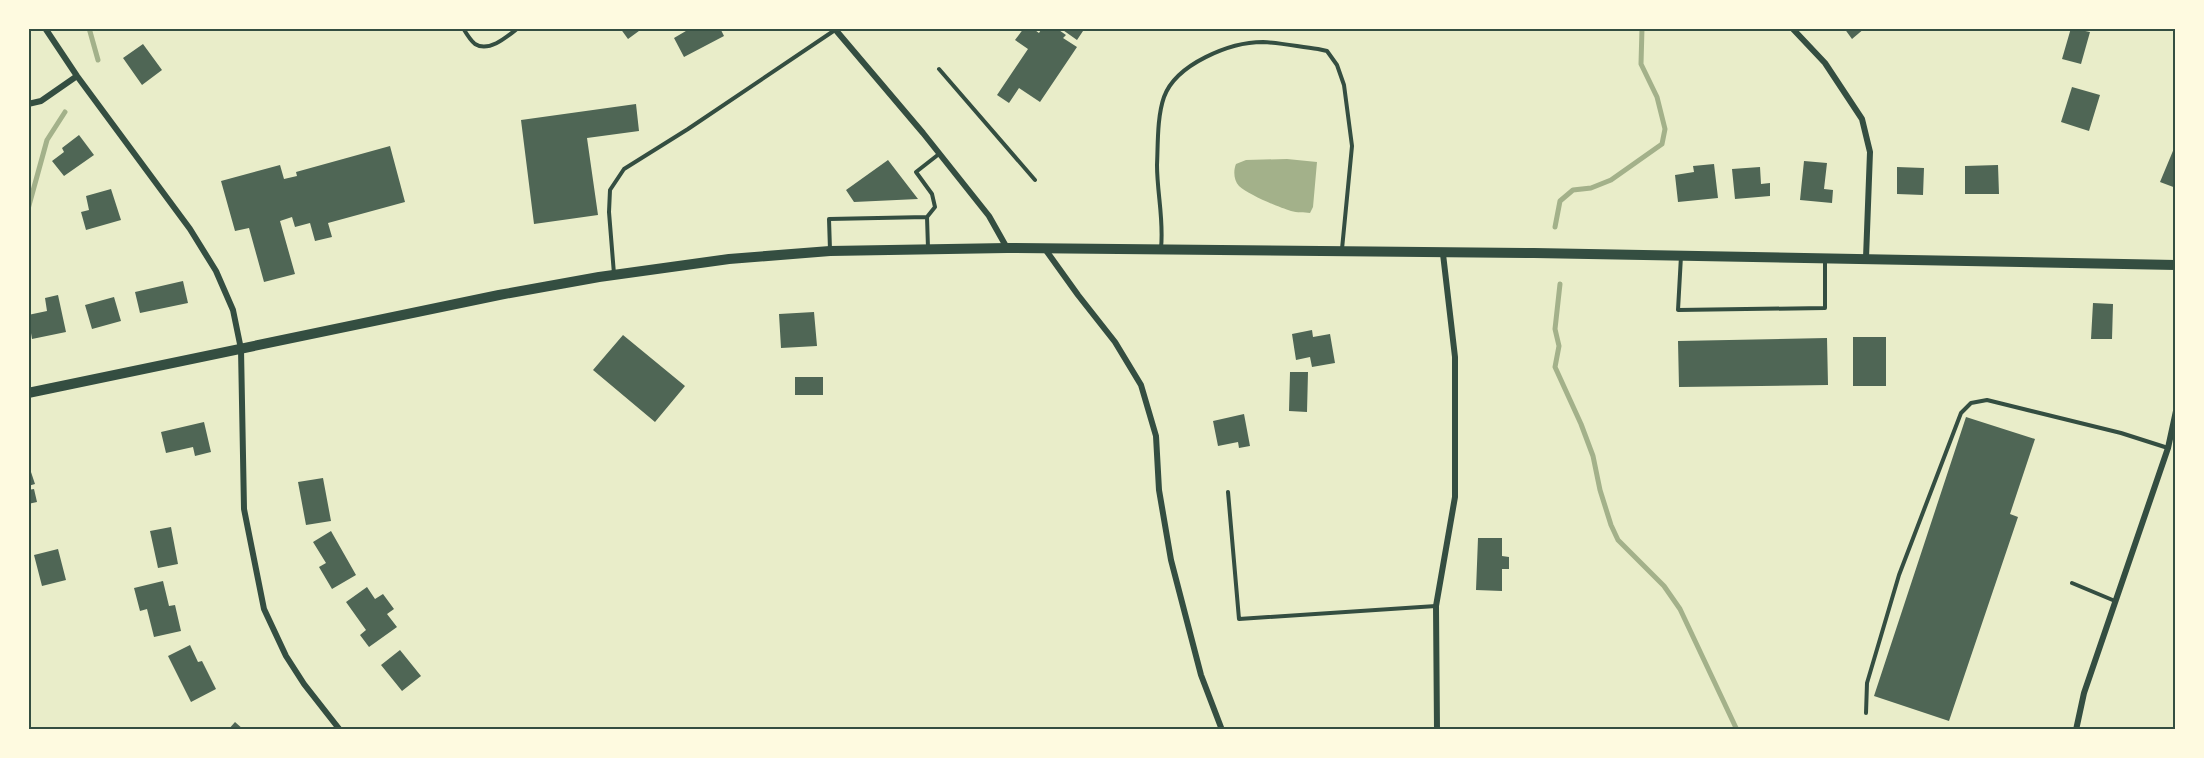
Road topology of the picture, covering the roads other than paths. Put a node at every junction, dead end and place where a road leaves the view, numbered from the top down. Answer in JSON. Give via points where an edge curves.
{"nodes":[{"id":1,"x":45,"y":28,"type":"edge"},
{"id":2,"x":463,"y":28,"type":"edge"},
{"id":3,"x":518,"y":28,"type":"edge"},
{"id":4,"x":1792,"y":28,"type":"edge"},
{"id":5,"x":834,"y":29,"type":"edge"},
{"id":6,"x":939,"y":69,"type":"dead end"},
{"id":7,"x":77,"y":76,"type":"junction"},
{"id":8,"x":28,"y":104,"type":"edge"},
{"id":9,"x":939,"y":154,"type":"junction"},
{"id":10,"x":1035,"y":180,"type":"dead end"},
{"id":11,"x":927,"y":217,"type":"junction"},
{"id":12,"x":1007,"y":248,"type":"junction"},
{"id":13,"x":928,"y":249,"type":"junction"},
{"id":14,"x":1045,"y":249,"type":"junction"},
{"id":15,"x":830,"y":250,"type":"junction"},
{"id":16,"x":1160,"y":251,"type":"junction"},
{"id":17,"x":1342,"y":253,"type":"junction"},
{"id":18,"x":1443,"y":254,"type":"junction"},
{"id":19,"x":1681,"y":256,"type":"junction"},
{"id":20,"x":1825,"y":258,"type":"junction"},
{"id":21,"x":1866,"y":258,"type":"junction"},
{"id":22,"x":2175,"y":265,"type":"edge"},
{"id":23,"x":614,"y":275,"type":"junction"},
{"id":24,"x":242,"y":349,"type":"junction"},
{"id":25,"x":28,"y":393,"type":"edge"},
{"id":26,"x":2175,"y":411,"type":"edge"},
{"id":27,"x":2168,"y":448,"type":"junction"},
{"id":28,"x":1228,"y":492,"type":"dead end"},
{"id":29,"x":2072,"y":583,"type":"dead end"},
{"id":30,"x":2115,"y":601,"type":"junction"},
{"id":31,"x":1436,"y":606,"type":"junction"},
{"id":32,"x":1866,"y":713,"type":"dead end"},
{"id":33,"x":340,"y":729,"type":"edge"},
{"id":34,"x":1222,"y":729,"type":"edge"},
{"id":35,"x":1437,"y":729,"type":"edge"},
{"id":36,"x":2077,"y":729,"type":"edge"}],
"edges":[{"from":1,"to":7,"type":"street"},
{"from":2,"to":3,"type":"lane","via":[[475,44],[495,45]]},
{"from":4,"to":21,"type":"street","via":[[1825,63],[1862,119],[1870,152]]},
{"from":5,"to":9,"type":"street"},
{"from":5,"to":23,"type":"lane","via":[[624,169],[610,190]]},
{"from":6,"to":10,"type":"lane"},
{"from":7,"to":8,"type":"street","via":[[41,101]]},
{"from":7,"to":24,"type":"street","via":[[190,229],[216,271],[233,310]]},
{"from":9,"to":11,"type":"lane","via":[[915,172],[932,194],[935,207]]},
{"from":9,"to":12,"type":"street","via":[[989,216]]},
{"from":11,"to":13,"type":"lane"},
{"from":11,"to":15,"type":"lane","via":[[829,219]]},
{"from":12,"to":13,"type":"main road"},
{"from":12,"to":14,"type":"main road"},
{"from":13,"to":15,"type":"main road"},
{"from":14,"to":16,"type":"main road"},
{"from":14,"to":34,"type":"street","via":[[1115,342],[1141,385],[1156,436],[1159,490],[1171,560],[1201,675]]},
{"from":15,"to":23,"type":"main road"},
{"from":16,"to":17,"type":"main road"},
{"from":16,"to":17,"type":"lane","via":[[1162,212],[1157,168],[1163,98],[1178,74],[1190,66],[1214,54],[1262,42],[1327,51],[1337,65],[1344,85],[1352,146]]},
{"from":17,"to":18,"type":"main road"},
{"from":18,"to":19,"type":"main road"},
{"from":18,"to":31,"type":"street","via":[[1455,357],[1455,497]]},
{"from":19,"to":20,"type":"main road"},
{"from":19,"to":20,"type":"lane","via":[[1678,310],[1825,308]]},
{"from":20,"to":21,"type":"main road"},
{"from":21,"to":22,"type":"main road"},
{"from":23,"to":24,"type":"main road"},
{"from":24,"to":25,"type":"main road"},
{"from":24,"to":33,"type":"street","via":[[244,509],[264,609],[286,656]]},
{"from":26,"to":27,"type":"street"},
{"from":27,"to":30,"type":"street"},
{"from":27,"to":32,"type":"lane","via":[[1987,400],[1971,404],[1961,413],[1899,575],[1867,683]]},
{"from":28,"to":31,"type":"lane","via":[[1239,619]]},
{"from":29,"to":30,"type":"lane"},
{"from":30,"to":36,"type":"street","via":[[2084,693]]},
{"from":31,"to":35,"type":"street"}]}
